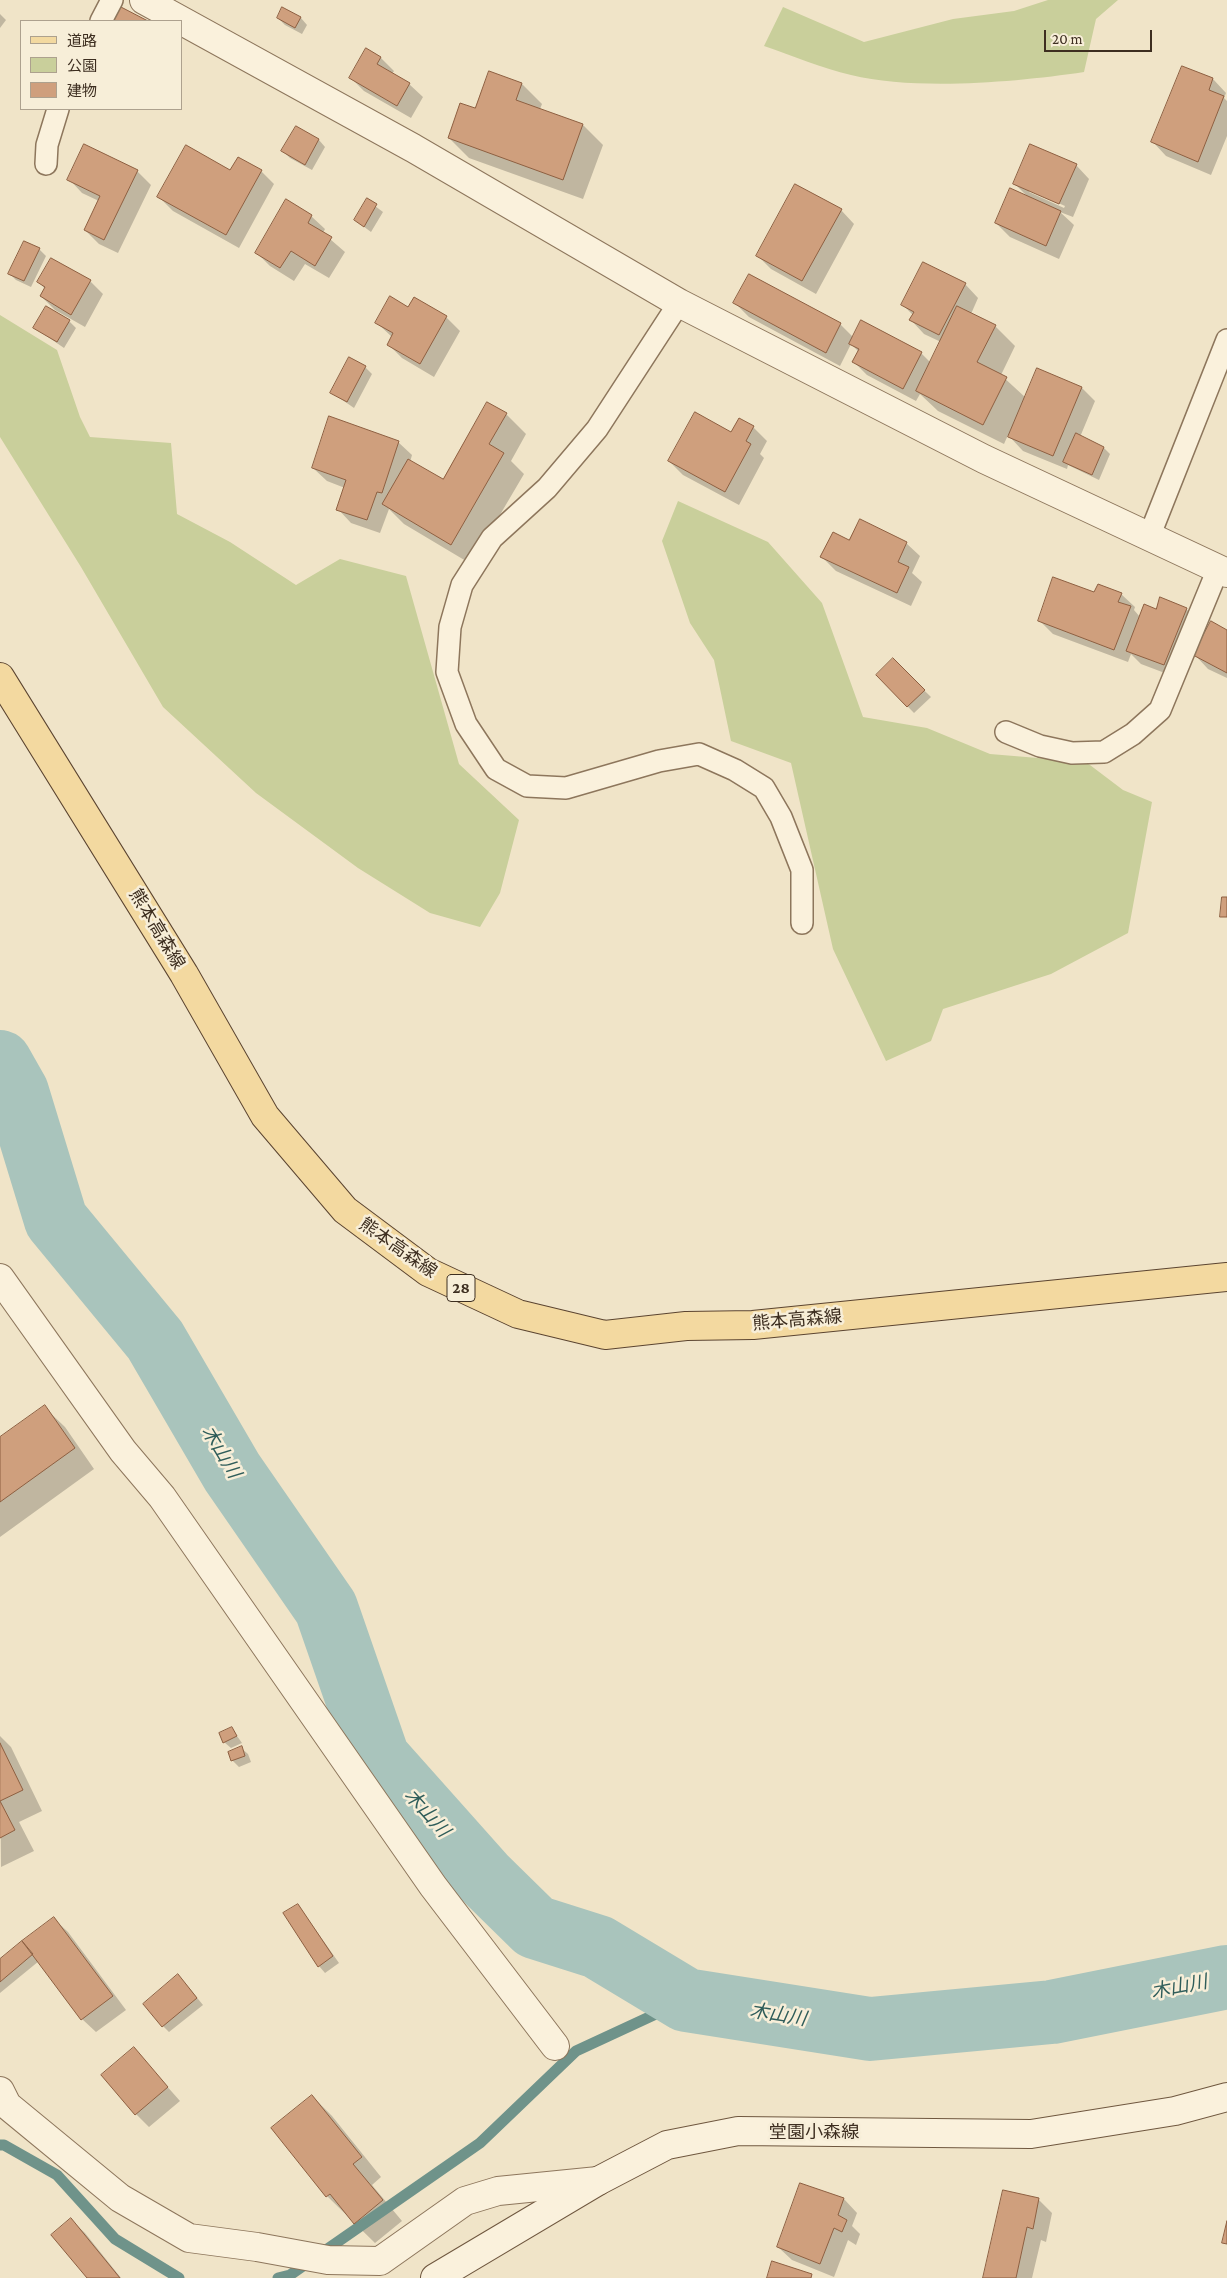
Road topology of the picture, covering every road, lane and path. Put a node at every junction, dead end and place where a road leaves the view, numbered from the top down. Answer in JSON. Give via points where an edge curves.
{"nodes":[{"id":1,"x":112,"y":0,"type":"edge"},
{"id":2,"x":144,"y":0,"type":"edge"},
{"id":3,"x":102,"y":20,"type":"edge"},
{"id":4,"x":180,"y":20,"type":"edge"},
{"id":5,"x":182,"y":21,"type":"edge"},
{"id":6,"x":58,"y":110,"type":"edge"},
{"id":7,"x":46,"y":164,"type":"dead end"},
{"id":8,"x":679,"y":303,"type":"junction"},
{"id":9,"x":1227,"y":340,"type":"edge"},
{"id":10,"x":1149,"y":537,"type":"junction"},
{"id":11,"x":1222,"y":571,"type":"edge"},
{"id":12,"x":0,"y":677,"type":"edge"},
{"id":13,"x":1006,"y":732,"type":"dead end"},
{"id":14,"x":802,"y":923,"type":"dead end"},
{"id":15,"x":1227,"y":1277,"type":"edge"},
{"id":16,"x":0,"y":1278,"type":"edge"},
{"id":17,"x":555,"y":2046,"type":"dead end"},
{"id":18,"x":0,"y":2091,"type":"edge"},
{"id":19,"x":1227,"y":2097,"type":"edge"},
{"id":20,"x":598,"y":2181,"type":"junction"},
{"id":21,"x":435,"y":2278,"type":"edge"}],
"edges":[{"from":1,"to":3,"type":"lane"},
{"from":2,"to":4,"type":"street"},
{"from":5,"to":8,"type":"street","via":[[413,148]]},
{"from":6,"to":7,"type":"lane","via":[[47,145]]},
{"from":8,"to":10,"type":"street","via":[[984,459]]},
{"from":8,"to":14,"type":"lane","via":[[597,429],[547,488],[492,538],[462,585],[450,627],[448,672],[466,724],[496,769],[526,786],[566,788],[659,761],[699,754],[735,770],[764,788],[781,817],[802,870]]},
{"from":9,"to":10,"type":"lane"},
{"from":10,"to":11,"type":"street"},
{"from":11,"to":13,"type":"lane","via":[[1160,710],[1133,734],[1104,752],[1072,753],[1040,746]]},
{"from":12,"to":15,"type":"main road","name":"熊本高森線","number":"28","via":[[179,965],[265,1116],[345,1210],[428,1272],[518,1314],[605,1335],[686,1326],[753,1325]]},
{"from":16,"to":17,"type":"street","via":[[123,1451],[162,1497],[433,1886]]},
{"from":18,"to":20,"type":"street","via":[[7,2105],[120,2198],[189,2238],[257,2246],[328,2260],[380,2261],[465,2201],[498,2191]]},
{"from":19,"to":20,"type":"street","name":"堂園小森線","via":[[1175,2111],[1031,2134],[738,2132],[667,2145]]},
{"from":20,"to":21,"type":"street","name":"堂園小森線"}]}
